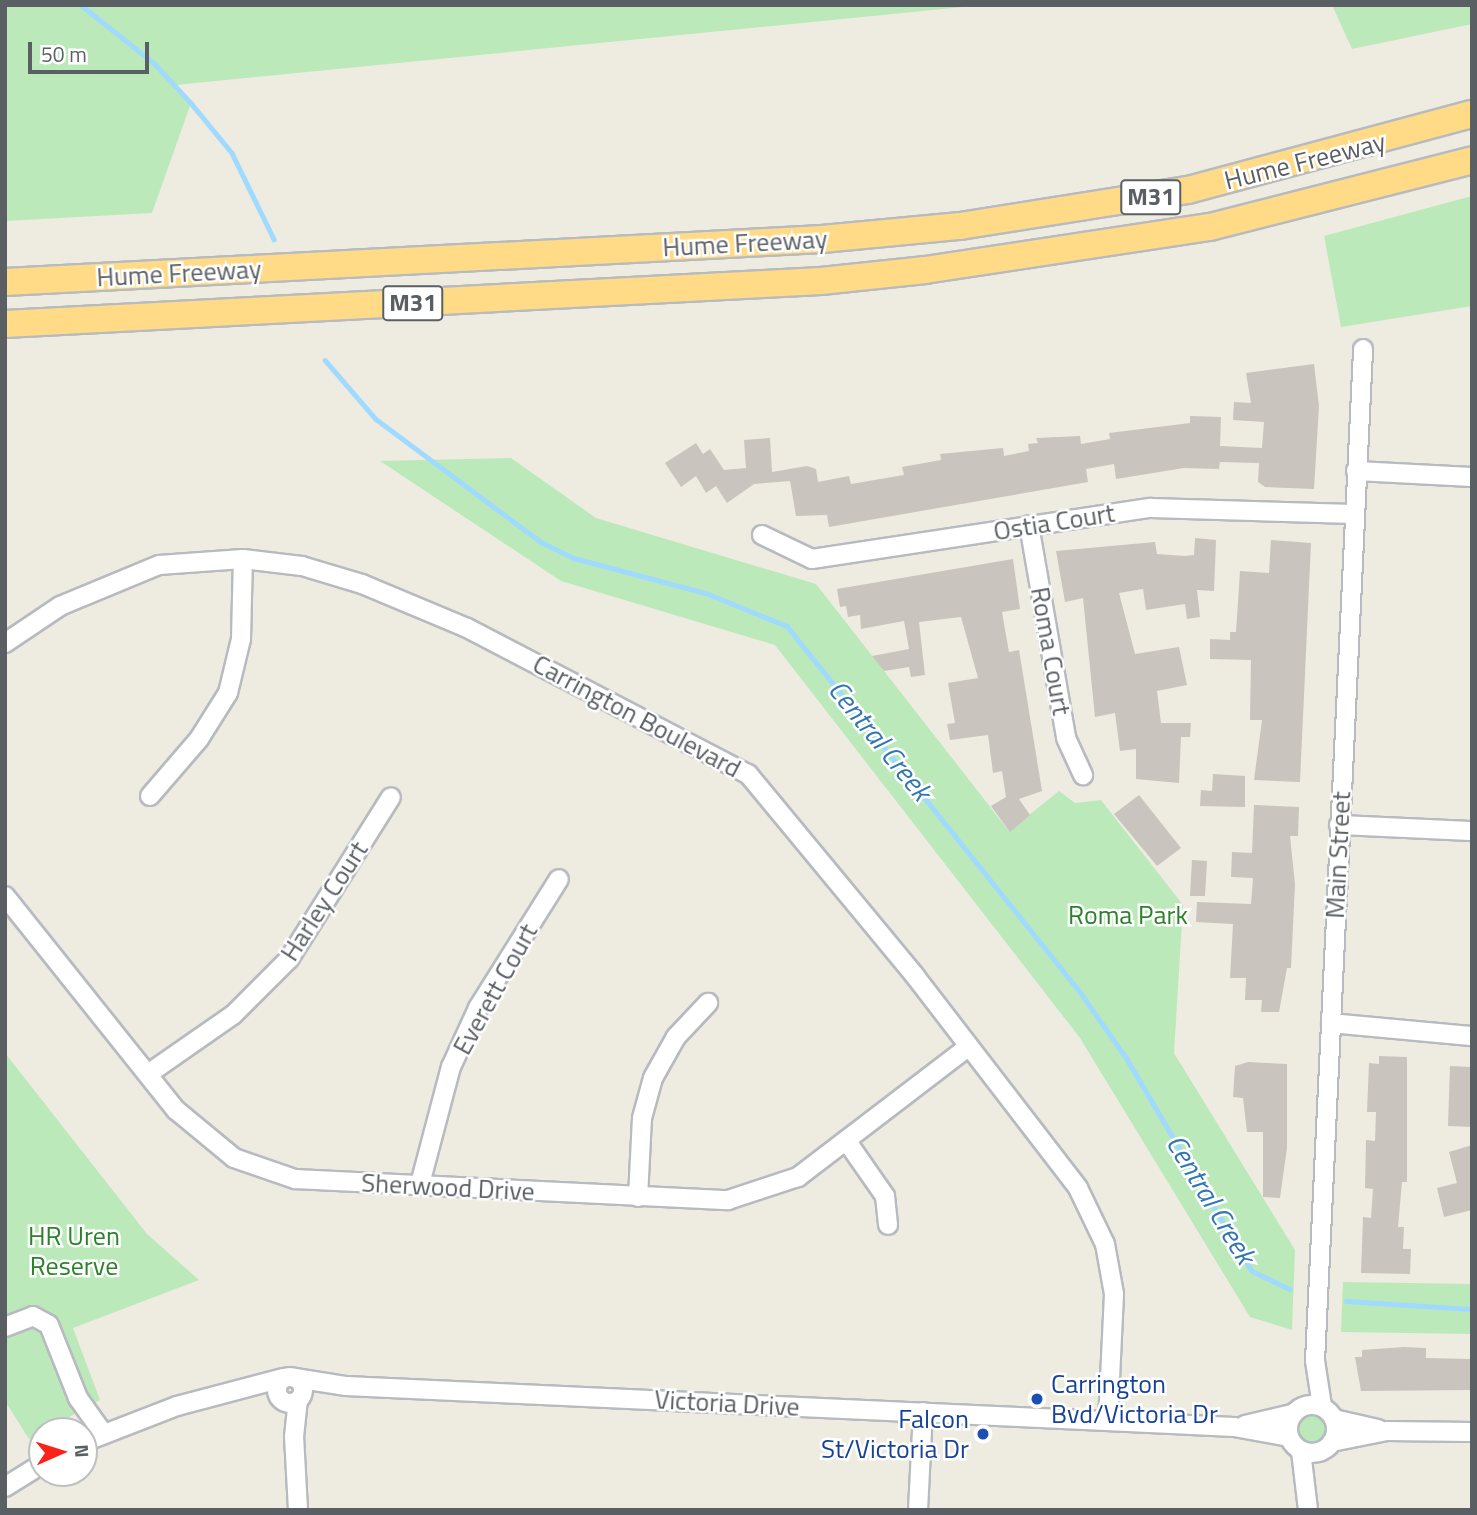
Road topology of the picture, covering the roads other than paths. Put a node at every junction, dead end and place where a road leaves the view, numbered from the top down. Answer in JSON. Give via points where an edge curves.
{"nodes":[{"id":1,"x":1472,"y":114,"type":"edge"},
{"id":2,"x":1472,"y":160,"type":"edge"},
{"id":3,"x":5,"y":282,"type":"edge"},
{"id":4,"x":5,"y":324,"type":"edge"},
{"id":5,"x":1363,"y":349,"type":"dead end"},
{"id":6,"x":1356,"y":471,"type":"junction"},
{"id":7,"x":1472,"y":477,"type":"edge"},
{"id":8,"x":1353,"y":514,"type":"junction"},
{"id":9,"x":1029,"y":525,"type":"junction"},
{"id":10,"x":762,"y":535,"type":"dead end"},
{"id":11,"x":243,"y":559,"type":"junction"},
{"id":12,"x":5,"y":643,"type":"edge"},
{"id":13,"x":1083,"y":775,"type":"dead end"},
{"id":14,"x":150,"y":796,"type":"dead end"},
{"id":15,"x":391,"y":797,"type":"dead end"},
{"id":16,"x":1339,"y":825,"type":"junction"},
{"id":17,"x":1472,"y":831,"type":"edge"},
{"id":18,"x":559,"y":879,"type":"dead end"},
{"id":19,"x":5,"y":896,"type":"edge"},
{"id":20,"x":708,"y":1003,"type":"dead end"},
{"id":21,"x":1330,"y":1029,"type":"junction"},
{"id":22,"x":1472,"y":1036,"type":"edge"},
{"id":23,"x":967,"y":1048,"type":"junction"},
{"id":24,"x":149,"y":1074,"type":"junction"},
{"id":25,"x":848,"y":1143,"type":"junction"},
{"id":26,"x":420,"y":1184,"type":"junction"},
{"id":27,"x":638,"y":1197,"type":"junction"},
{"id":28,"x":888,"y":1225,"type":"dead end"},
{"id":29,"x":5,"y":1327,"type":"edge"},
{"id":30,"x":1315,"y":1361,"type":"junction"},
{"id":31,"x":289,"y":1378,"type":"junction"},
{"id":32,"x":346,"y":1386,"type":"junction"},
{"id":33,"x":219,"y":1396,"type":"junction"},
{"id":34,"x":290,"y":1399,"type":"junction"},
{"id":35,"x":1298,"y":1410,"type":"junction"},
{"id":36,"x":923,"y":1412,"type":"junction"},
{"id":37,"x":1328,"y":1413,"type":"junction"},
{"id":38,"x":1108,"y":1420,"type":"junction"},
{"id":39,"x":1234,"y":1427,"type":"junction"},
{"id":40,"x":1387,"y":1431,"type":"junction"},
{"id":41,"x":1472,"y":1432,"type":"edge"},
{"id":42,"x":103,"y":1433,"type":"junction"},
{"id":43,"x":98,"y":1435,"type":"edge"},
{"id":44,"x":1294,"y":1444,"type":"junction"},
{"id":45,"x":1328,"y":1446,"type":"junction"},
{"id":46,"x":28,"y":1473,"type":"edge"},
{"id":47,"x":5,"y":1487,"type":"edge"},
{"id":48,"x":1308,"y":1490,"type":"junction"},
{"id":49,"x":298,"y":1510,"type":"edge"},
{"id":50,"x":918,"y":1510,"type":"edge"},
{"id":51,"x":1308,"y":1510,"type":"edge"}],
"edges":[{"from":1,"to":3,"type":"highway","name":"Hume Freeway","number":"M31","via":[[1188,190],[960,226],[822,239]]},
{"from":2,"to":4,"type":"highway","name":"Hume Freeway","number":"M31","via":[[1210,226],[925,270],[821,281]]},
{"from":5,"to":6,"type":"street","name":"Main Street"},
{"from":6,"to":7,"type":"street"},
{"from":6,"to":8,"type":"street","name":"Main Street"},
{"from":8,"to":9,"type":"street","name":"Ostia Court","via":[[1151,508]]},
{"from":8,"to":16,"type":"street","name":"Main Street"},
{"from":9,"to":10,"type":"street","name":"Ostia Court","via":[[812,559]]},
{"from":9,"to":13,"type":"street","name":"Roma Court","via":[[1066,738]]},
{"from":11,"to":12,"type":"street","name":"Carrington Boulevard","via":[[183,560],[147,569],[60,606]]},
{"from":11,"to":14,"type":"street","via":[[242,639],[228,693],[199,739]]},
{"from":11,"to":23,"type":"street","name":"Carrington Boulevard","via":[[302,566],[362,584],[467,628],[748,774],[915,976]]},
{"from":15,"to":24,"type":"street","name":"Harley Court","via":[[289,960],[233,1015]]},
{"from":16,"to":17,"type":"street"},
{"from":16,"to":21,"type":"street","name":"Main Street"},
{"from":18,"to":26,"type":"street","name":"Everett Court","via":[[478,1008],[451,1067]]},
{"from":19,"to":24,"type":"street","name":"Sherwood Drive"},
{"from":20,"to":27,"type":"street","via":[[676,1037],[653,1078],[642,1118]]},
{"from":21,"to":22,"type":"street"},
{"from":21,"to":30,"type":"street","name":"Main Street"},
{"from":23,"to":25,"type":"street","name":"Sherwood Drive"},
{"from":23,"to":38,"type":"street","name":"Carrington Boulevard","via":[[1078,1188],[1105,1244],[1114,1294]]},
{"from":24,"to":26,"type":"street","name":"Sherwood Drive","via":[[176,1110],[234,1158],[295,1180]]},
{"from":25,"to":27,"type":"street","name":"Sherwood Drive","via":[[798,1177],[728,1200]]},
{"from":25,"to":28,"type":"street","via":[[885,1196]]},
{"from":26,"to":27,"type":"street","name":"Sherwood Drive"},
{"from":29,"to":42,"type":"street","via":[[33,1316],[49,1325],[78,1398]]},
{"from":30,"to":35,"type":"street","name":"Main Street"},
{"from":30,"to":37,"type":"street","name":"Main Street"},
{"from":31,"to":32,"type":"street","name":"Victoria Drive"},
{"from":31,"to":33,"type":"street","name":"Victoria Drive"},
{"from":31,"to":34,"type":"street","via":[[276,1390]]},
{"from":32,"to":34,"type":"street","name":"Victoria Drive"},
{"from":32,"to":36,"type":"street","name":"Victoria Drive"},
{"from":33,"to":34,"type":"street","name":"Victoria Drive"},
{"from":33,"to":42,"type":"street","name":"Victoria Drive"},
{"from":34,"to":49,"type":"street"},
{"from":35,"to":37,"type":"street","name":"Victoria Drive"},
{"from":35,"to":39,"type":"street","name":"Victoria Drive"},
{"from":35,"to":44,"type":"street","name":"Main Street"},
{"from":36,"to":38,"type":"street","name":"Victoria Drive"},
{"from":36,"to":50,"type":"street"},
{"from":37,"to":40,"type":"street"},
{"from":37,"to":45,"type":"street","name":"Main Street"},
{"from":38,"to":39,"type":"street","name":"Victoria Drive"},
{"from":39,"to":44,"type":"street","name":"Victoria Drive"},
{"from":40,"to":41,"type":"street"},
{"from":40,"to":45,"type":"street"},
{"from":42,"to":43,"type":"street","name":"Victoria Drive"},
{"from":44,"to":45,"type":"street","name":"Victoria Drive"},
{"from":44,"to":48,"type":"street"},
{"from":45,"to":48,"type":"street"},
{"from":46,"to":47,"type":"street"},
{"from":48,"to":51,"type":"street"}]}
